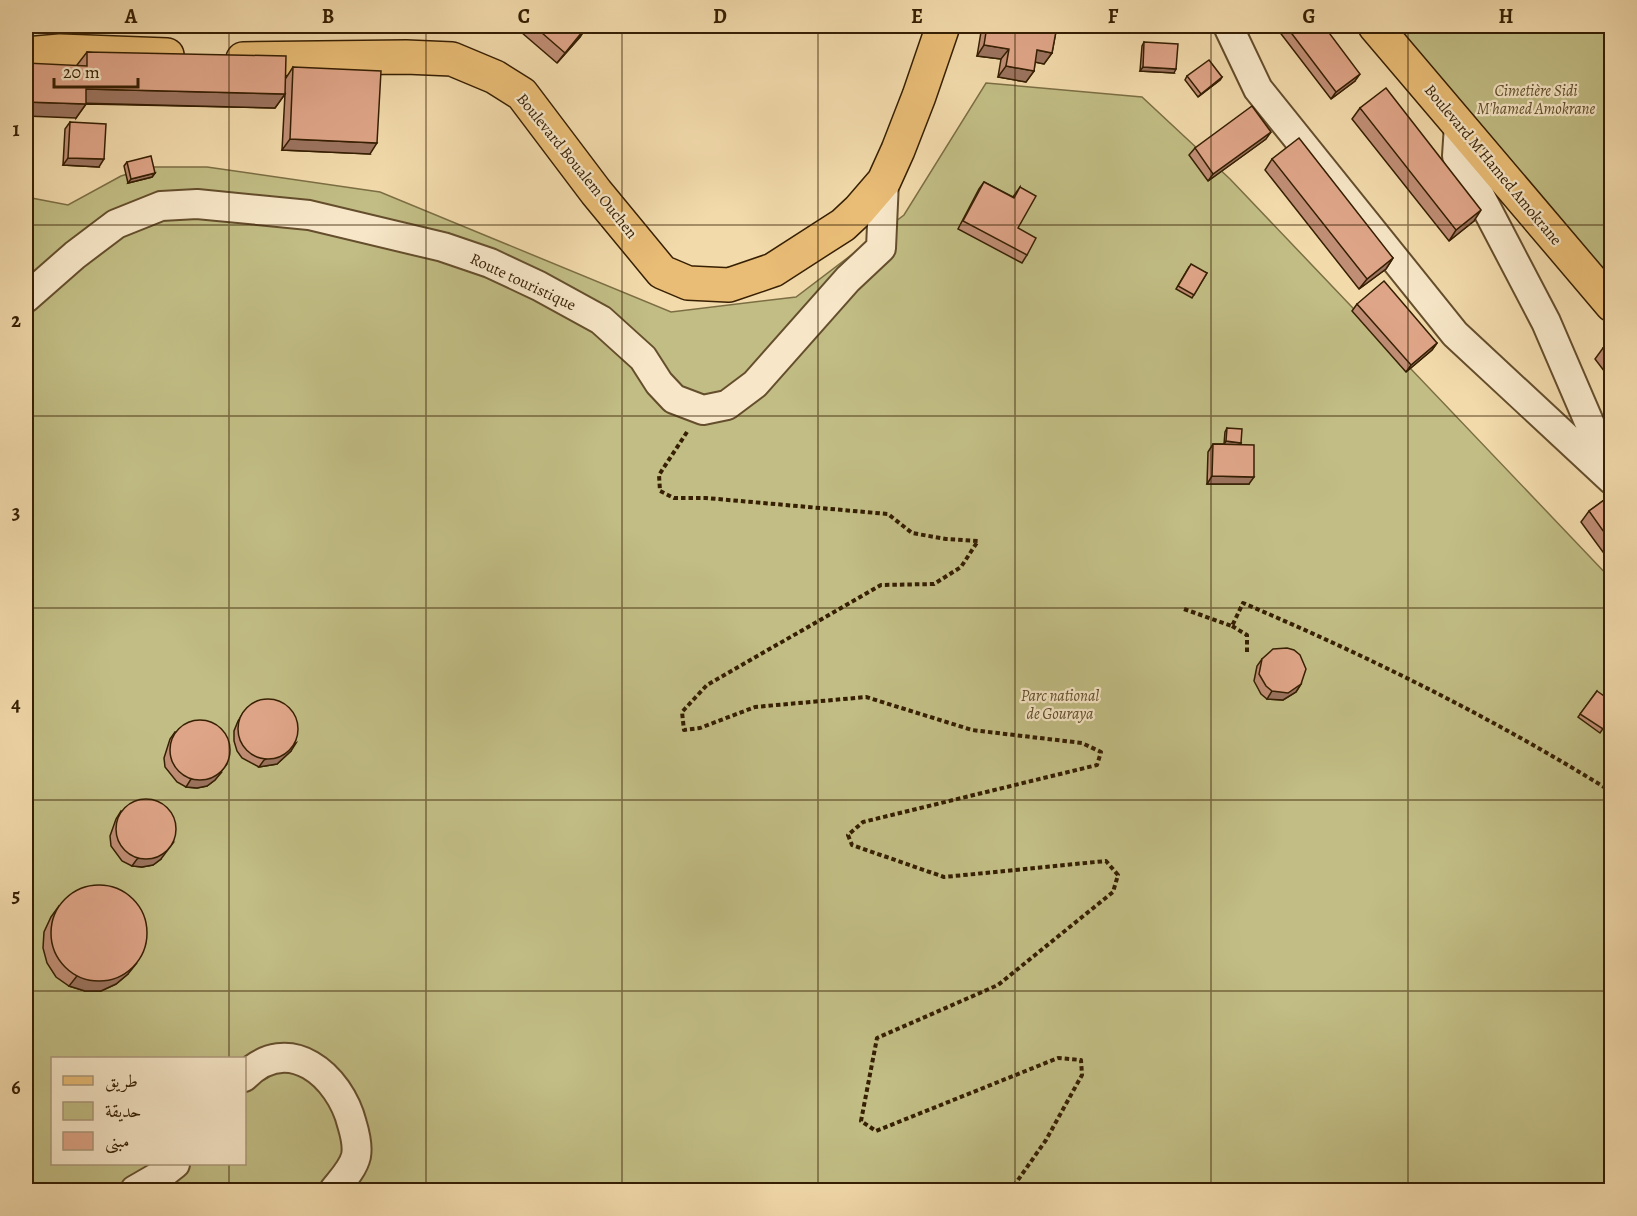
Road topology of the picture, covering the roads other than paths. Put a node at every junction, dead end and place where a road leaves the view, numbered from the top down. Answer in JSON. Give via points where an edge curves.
{"nodes":[{"id":1,"x":943,"y":26,"type":"edge"},
{"id":2,"x":1228,"y":26,"type":"edge"},
{"id":3,"x":1375,"y":26,"type":"edge"},
{"id":4,"x":26,"y":54,"type":"edge"},
{"id":5,"x":1459,"y":125,"type":"junction"},
{"id":6,"x":884,"y":181,"type":"junction"},
{"id":7,"x":26,"y":298,"type":"edge"},
{"id":8,"x":1611,"y":305,"type":"edge"},
{"id":9,"x":1611,"y":475,"type":"edge"},
{"id":10,"x":1611,"y":480,"type":"edge"},
{"id":11,"x":246,"y":1076,"type":"edge"},
{"id":12,"x":174,"y":1165,"type":"edge"},
{"id":13,"x":135,"y":1191,"type":"edge"},
{"id":14,"x":334,"y":1191,"type":"edge"}],
"edges":[{"from":1,"to":6,"type":"main road","name":"Boulevard Boualem Ouchen"},
{"from":2,"to":10,"type":"street","via":[[1258,89],[1455,334]]},
{"from":3,"to":5,"type":"main road","name":"Boulevard M'Hamed Amokrane"},
{"from":4,"to":6,"type":"main road","name":"Boulevard Boualem Ouchen","via":[[60,51],[286,60],[452,59],[495,77],[522,94],[662,272],[688,283],[729,285],[773,270],[843,225]]},
{"from":5,"to":8,"type":"main road","name":"Boulevard M'Hamed Amokrane"},
{"from":5,"to":9,"type":"street","via":[[1457,156],[1546,322]]},
{"from":6,"to":7,"type":"street","name":"Route touristique","via":[[881,248],[848,279],[755,384],[727,405],[703,410],[674,399],[643,358],[601,320],[539,286],[443,247],[309,215],[197,204],[161,206],[116,224]]},
{"from":11,"to":14,"type":"street","via":[[279,1059],[306,1061],[329,1078],[349,1112],[356,1156]]},
{"from":12,"to":13,"type":"street"}]}
